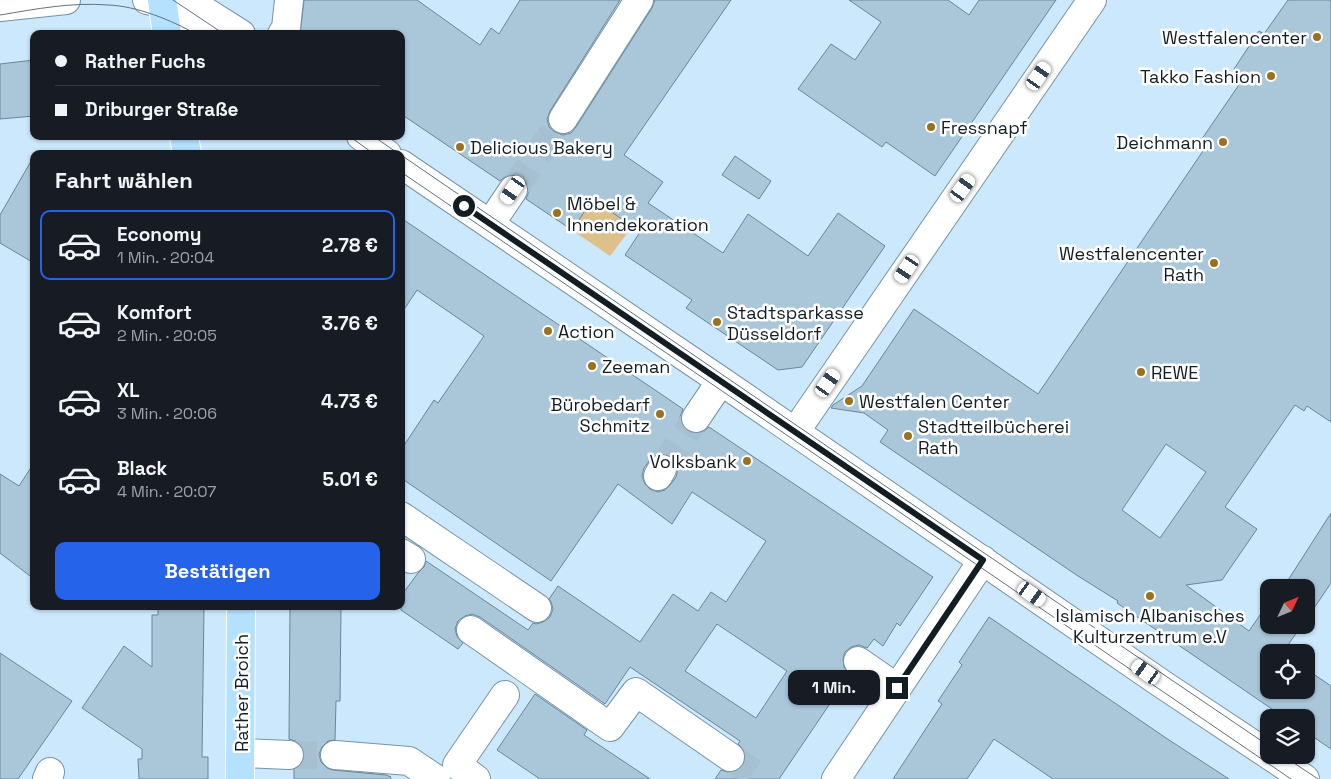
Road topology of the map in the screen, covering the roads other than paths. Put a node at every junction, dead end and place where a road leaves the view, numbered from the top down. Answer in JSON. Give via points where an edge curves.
{"nodes":[{"id":1,"x":66,"y":0,"type":"edge"},
{"id":2,"x":193,"y":0,"type":"edge"},
{"id":3,"x":289,"y":0,"type":"edge"},
{"id":4,"x":639,"y":0,"type":"edge"},
{"id":5,"x":1092,"y":0,"type":"edge"},
{"id":6,"x":157,"y":1,"type":"edge"},
{"id":7,"x":0,"y":7,"type":"edge"},
{"id":8,"x":166,"y":30,"type":"edge"},
{"id":9,"x":202,"y":30,"type":"edge"},
{"id":10,"x":235,"y":30,"type":"edge"},
{"id":11,"x":285,"y":30,"type":"edge"},
{"id":12,"x":563,"y":119,"type":"tunnel mouth"},
{"id":13,"x":367,"y":140,"type":"edge"},
{"id":14,"x":381,"y":150,"type":"edge"},
{"id":15,"x":405,"y":167,"type":"edge"},
{"id":16,"x":513,"y":190,"type":"tunnel mouth"},
{"id":17,"x":490,"y":224,"type":"junction"},
{"id":18,"x":721,"y":381,"type":"junction"},
{"id":19,"x":696,"y":418,"type":"tunnel mouth"},
{"id":20,"x":795,"y":432,"type":"junction"},
{"id":21,"x":405,"y":519,"type":"edge"},
{"id":22,"x":983,"y":560,"type":"junction"},
{"id":23,"x":537,"y":608,"type":"dead end"},
{"id":24,"x":241,"y":610,"type":"edge"},
{"id":25,"x":471,"y":630,"type":"dead end"},
{"id":26,"x":858,"y":661,"type":"dead end"},
{"id":27,"x":897,"y":688,"type":"junction"},
{"id":28,"x":505,"y":695,"type":"dead end"},
{"id":29,"x":1260,"y":749,"type":"edge"},
{"id":30,"x":289,"y":755,"type":"tunnel mouth"},
{"id":31,"x":335,"y":755,"type":"tunnel mouth"},
{"id":32,"x":730,"y":757,"type":"tunnel mouth"},
{"id":33,"x":1282,"y":764,"type":"edge"},
{"id":34,"x":240,"y":766,"type":"edge"},
{"id":35,"x":436,"y":779,"type":"edge"},
{"id":36,"x":476,"y":779,"type":"edge"},
{"id":37,"x":836,"y":779,"type":"edge"},
{"id":38,"x":1305,"y":779,"type":"edge"}],
"edges":[{"from":1,"to":7,"type":"street"},
{"from":2,"to":10,"type":"street"},
{"from":3,"to":11,"type":"street"},
{"from":4,"to":12,"type":"street"},
{"from":5,"to":20,"type":"street"},
{"from":6,"to":8,"type":"main road"},
{"from":6,"to":9,"type":"street"},
{"from":13,"to":14,"type":"street"},
{"from":15,"to":17,"type":"street"},
{"from":16,"to":17,"type":"street"},
{"from":17,"to":18,"type":"street"},
{"from":18,"to":19,"type":"street"},
{"from":18,"to":20,"type":"street"},
{"from":20,"to":22,"type":"street"},
{"from":21,"to":23,"type":"street"},
{"from":22,"to":27,"type":"street"},
{"from":22,"to":29,"type":"street"},
{"from":24,"to":34,"type":"main road","name":"Rather Broich"},
{"from":25,"to":32,"type":"street","via":[[610,727],[636,692]]},
{"from":26,"to":27,"type":"street"},
{"from":27,"to":37,"type":"street"},
{"from":28,"to":36,"type":"street","via":[[456,765]]},
{"from":30,"to":34,"type":"street"},
{"from":31,"to":35,"type":"street","via":[[409,761]]},
{"from":33,"to":38,"type":"street"}]}
